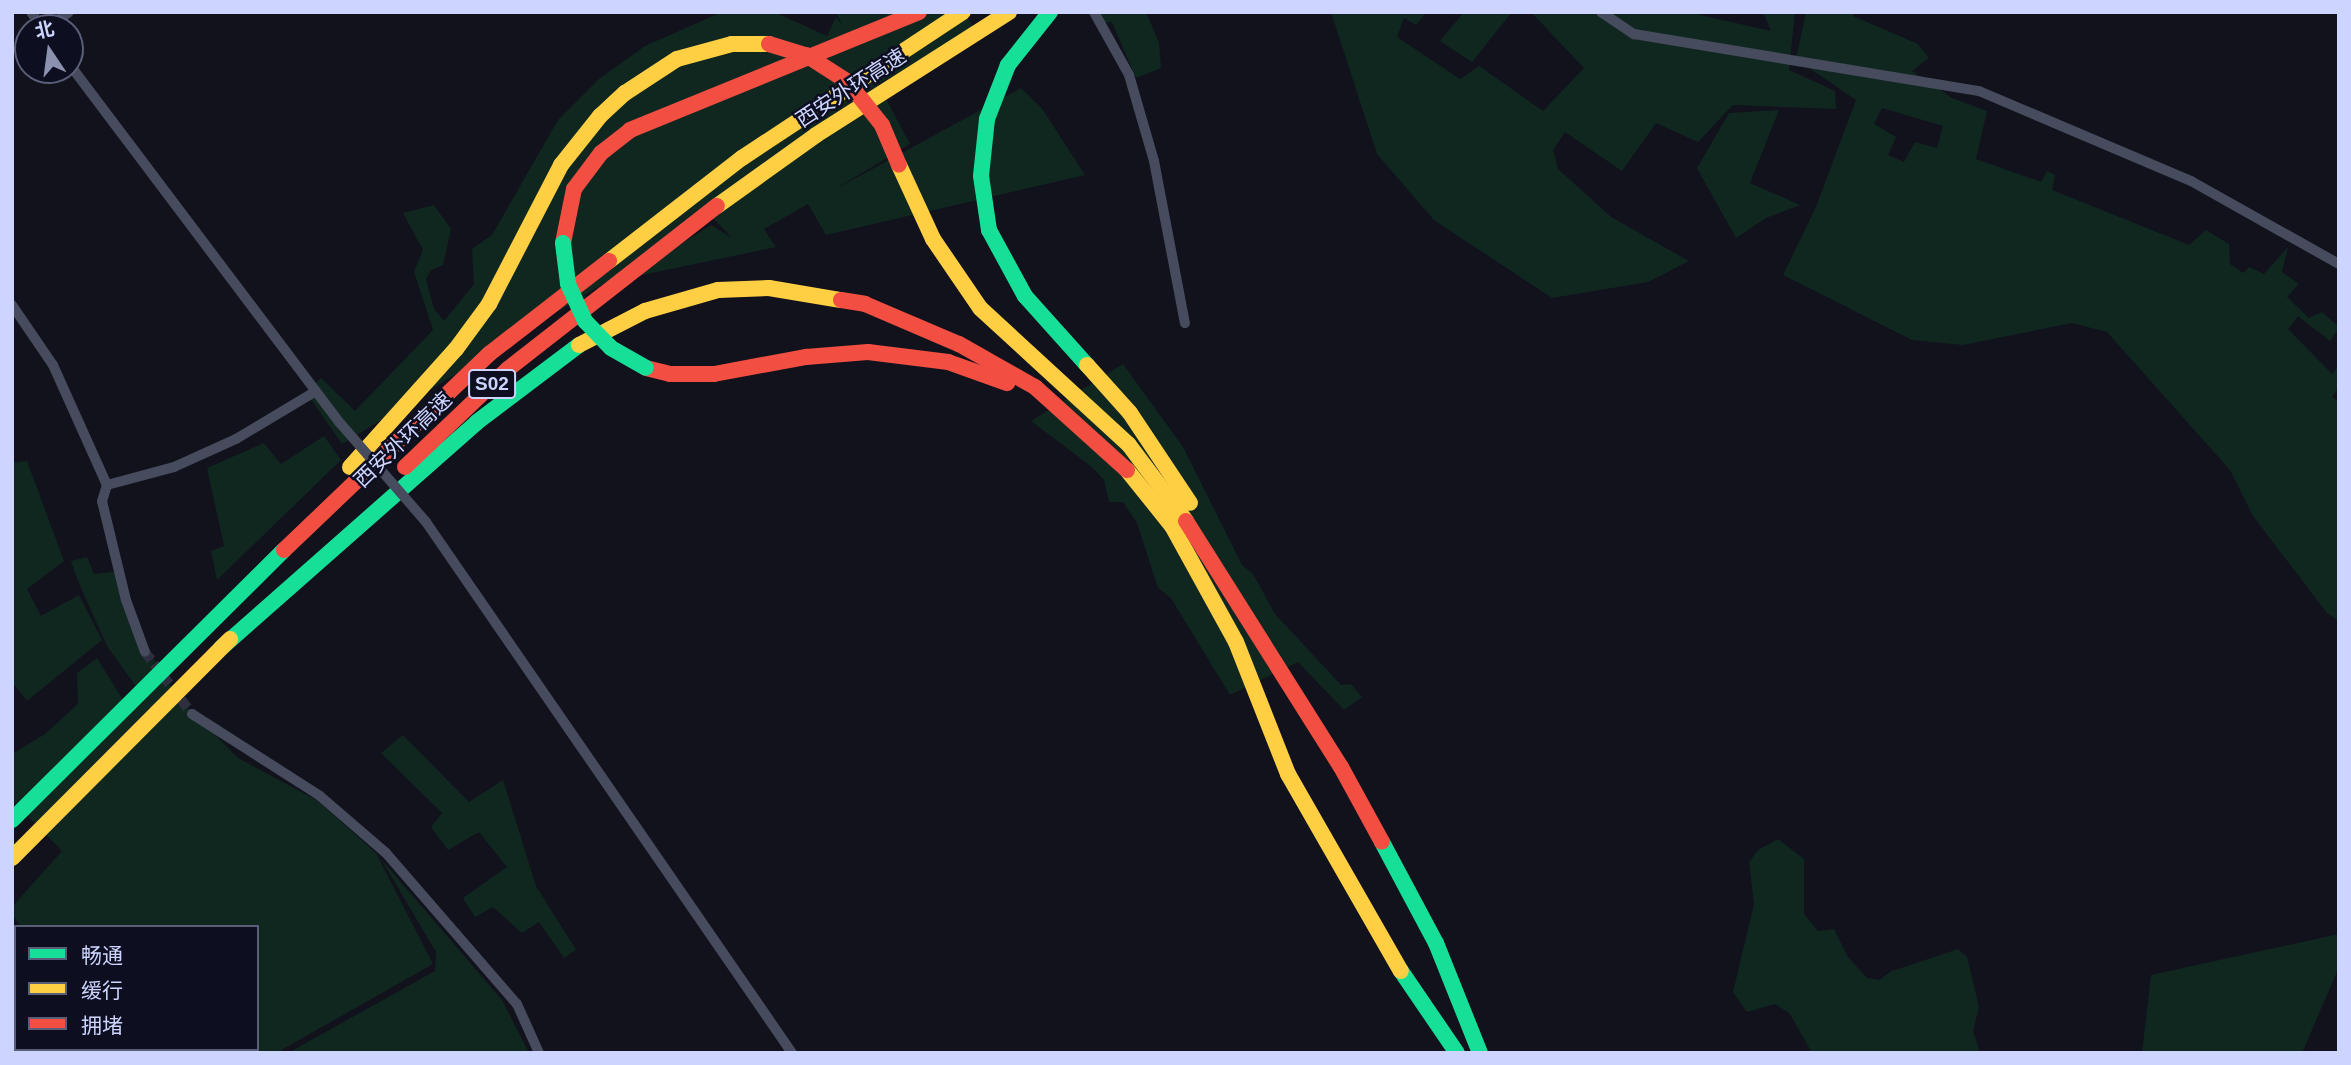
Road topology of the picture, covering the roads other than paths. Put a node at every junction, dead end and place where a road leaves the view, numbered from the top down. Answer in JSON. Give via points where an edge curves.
{"nodes":[{"id":1,"x":919,"y":12,"type":"edge"},
{"id":2,"x":962,"y":12,"type":"edge"},
{"id":3,"x":1009,"y":12,"type":"edge"},
{"id":4,"x":1050,"y":12,"type":"edge"},
{"id":5,"x":1601,"y":12,"type":"edge"},
{"id":6,"x":1095,"y":14,"type":"edge"},
{"id":7,"x":84,"y":84,"type":"edge"},
{"id":8,"x":2339,"y":264,"type":"edge"},
{"id":9,"x":12,"y":305,"type":"edge"},
{"id":10,"x":1185,"y":323,"type":"dead end"},
{"id":11,"x":313,"y":393,"type":"junction"},
{"id":12,"x":1082,"y":425,"type":"junction"},
{"id":13,"x":107,"y":485,"type":"junction"},
{"id":14,"x":236,"y":599,"type":"junction"},
{"id":15,"x":1240,"y":613,"type":"junction"},
{"id":16,"x":221,"y":649,"type":"junction"},
{"id":17,"x":145,"y":652,"type":"tunnel mouth"},
{"id":18,"x":192,"y":714,"type":"tunnel mouth"},
{"id":19,"x":16,"y":816,"type":"edge"},
{"id":20,"x":12,"y":858,"type":"edge"},
{"id":21,"x":539,"y":1053,"type":"edge"},
{"id":22,"x":792,"y":1053,"type":"edge"},
{"id":23,"x":1457,"y":1053,"type":"edge"},
{"id":24,"x":1480,"y":1053,"type":"edge"}],
"edges":[{"from":1,"to":12,"type":"highway","bridge":true,"via":[[630,130],[601,153],[575,188],[563,243],[568,284],[586,321],[611,348],[646,368],[700,375],[842,352],[913,356],[986,374]]},
{"from":2,"to":14,"type":"highway","name":"西安外环高速","number":"S02","via":[[742,158],[553,301],[407,430]]},
{"from":3,"to":16,"type":"highway","name":"西安外环高速","number":"S02","via":[[816,135],[607,289],[470,404]]},
{"from":4,"to":15,"type":"highway","via":[[1008,65],[987,119],[981,176],[989,230],[1025,296],[1130,413],[1171,469]]},
{"from":5,"to":8,"type":"street","via":[[1634,34],[1979,91],[2191,181]]},
{"from":6,"to":10,"type":"street","via":[[1129,75],[1154,161]]},
{"from":7,"to":11,"type":"street"},
{"from":9,"to":13,"type":"street","via":[[52,365]]},
{"from":11,"to":13,"type":"street","via":[[236,439],[174,467]]},
{"from":11,"to":22,"type":"street","bridge":true,"via":[[426,522]]},
{"from":12,"to":16,"type":"highway","via":[[1035,387],[983,356],[865,304],[769,288],[697,294],[612,326],[546,366]]},
{"from":12,"to":23,"type":"highway","via":[[1144,487],[1172,526],[1236,642],[1288,774],[1347,880]]},
{"from":13,"to":17,"type":"street","via":[[102,501],[126,600]]},
{"from":14,"to":15,"type":"highway","bridge":true,"via":[[456,349],[501,284],[561,165],[600,116],[631,88],[677,59],[720,46],[769,44],[806,55],[848,82],[882,125],[933,239],[967,292],[996,326],[1094,410],[1147,465]]},
{"from":14,"to":19,"type":"highway","name":"西安外环高速","number":"S02"},
{"from":15,"to":24,"type":"highway","via":[[1340,767],[1436,943]]},
{"from":16,"to":20,"type":"highway","name":"西安外环高速","number":"S02"},
{"from":18,"to":21,"type":"street","via":[[320,796],[386,853],[517,1004]]}]}
